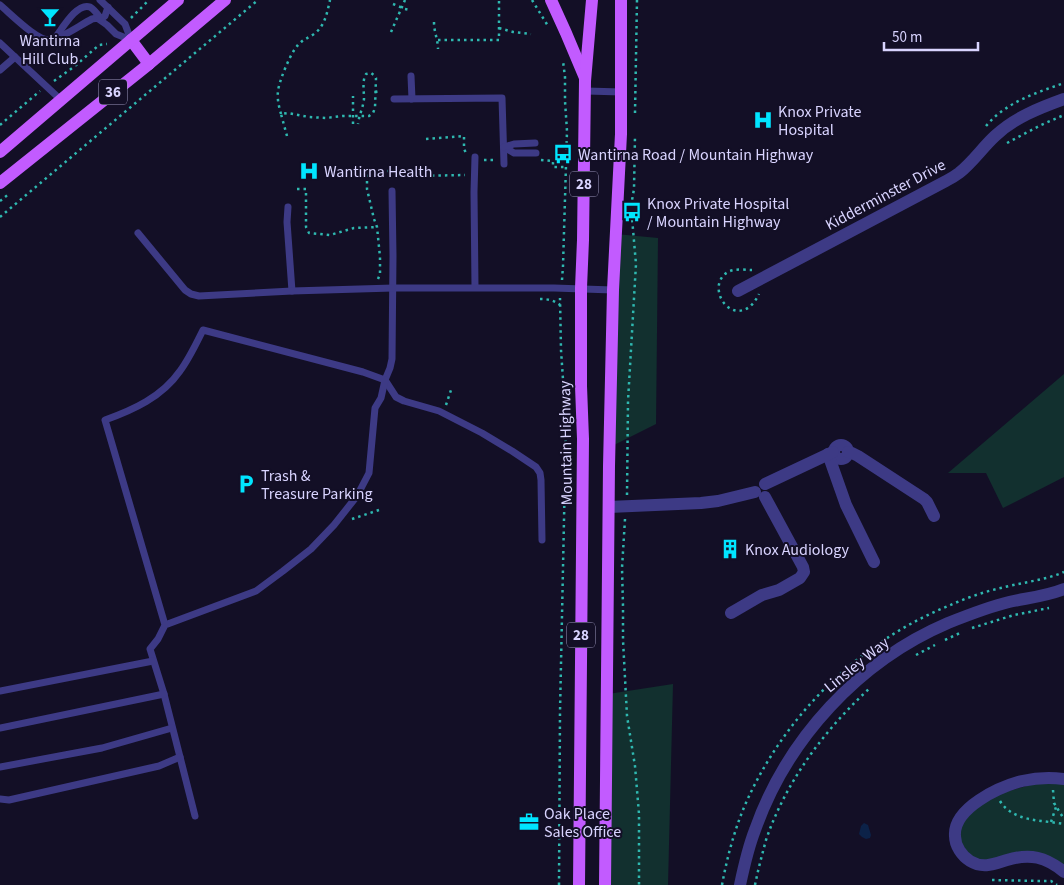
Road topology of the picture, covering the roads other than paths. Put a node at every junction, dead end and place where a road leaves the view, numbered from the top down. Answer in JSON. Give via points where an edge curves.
{"nodes":[{"id":1,"x":100,"y":0,"type":"edge"},
{"id":2,"x":178,"y":0,"type":"edge"},
{"id":3,"x":226,"y":0,"type":"edge"},
{"id":4,"x":551,"y":0,"type":"edge"},
{"id":5,"x":592,"y":0,"type":"edge"},
{"id":6,"x":612,"y":0,"type":"edge"},
{"id":7,"x":0,"y":5,"type":"edge"},
{"id":8,"x":621,"y":5,"type":"edge"},
{"id":9,"x":108,"y":7,"type":"junction"},
{"id":10,"x":101,"y":20,"type":"junction"},
{"id":11,"x":55,"y":38,"type":"junction"},
{"id":12,"x":131,"y":40,"type":"junction"},
{"id":13,"x":0,"y":43,"type":"edge"},
{"id":14,"x":15,"y":57,"type":"junction"},
{"id":15,"x":149,"y":64,"type":"junction"},
{"id":16,"x":2,"y":66,"type":"edge"},
{"id":17,"x":411,"y":76,"type":"dead end"},
{"id":18,"x":586,"y":86,"type":"junction"},
{"id":19,"x":622,"y":92,"type":"junction"},
{"id":20,"x":394,"y":99,"type":"dead end"},
{"id":21,"x":412,"y":99,"type":"junction"},
{"id":22,"x":1064,"y":99,"type":"edge"},
{"id":23,"x":61,"y":100,"type":"junction"},
{"id":24,"x":535,"y":143,"type":"dead end"},
{"id":25,"x":504,"y":147,"type":"junction"},
{"id":26,"x":0,"y":152,"type":"edge"},
{"id":27,"x":536,"y":153,"type":"dead end"},
{"id":28,"x":475,"y":157,"type":"dead end"},
{"id":29,"x":504,"y":164,"type":"dead end"},
{"id":30,"x":0,"y":183,"type":"edge"},
{"id":31,"x":392,"y":191,"type":"dead end"},
{"id":32,"x":288,"y":207,"type":"dead end"},
{"id":33,"x":138,"y":233,"type":"dead end"},
{"id":34,"x":475,"y":287,"type":"junction"},
{"id":35,"x":393,"y":288,"type":"junction"},
{"id":36,"x":581,"y":288,"type":"junction"},
{"id":37,"x":613,"y":290,"type":"junction"},
{"id":38,"x":292,"y":291,"type":"junction"},
{"id":39,"x":738,"y":291,"type":"dead end"},
{"id":40,"x":385,"y":380,"type":"junction"},
{"id":41,"x":396,"y":396,"type":"junction"},
{"id":42,"x":381,"y":398,"type":"junction"},
{"id":43,"x":831,"y":453,"type":"junction"},
{"id":44,"x":762,"y":491,"type":"junction"},
{"id":45,"x":609,"y":507,"type":"junction"},
{"id":46,"x":934,"y":516,"type":"dead end"},
{"id":47,"x":542,"y":540,"type":"dead end"},
{"id":48,"x":874,"y":562,"type":"dead end"},
{"id":49,"x":1064,"y":589,"type":"edge"},
{"id":50,"x":731,"y":613,"type":"dead end"},
{"id":51,"x":165,"y":625,"type":"junction"},
{"id":52,"x":153,"y":661,"type":"junction"},
{"id":53,"x":0,"y":691,"type":"edge"},
{"id":54,"x":164,"y":694,"type":"junction"},
{"id":55,"x":0,"y":728,"type":"edge"},
{"id":56,"x":172,"y":728,"type":"junction"},
{"id":57,"x":180,"y":757,"type":"junction"},
{"id":58,"x":0,"y":767,"type":"edge"},
{"id":59,"x":1059,"y":778,"type":"edge"},
{"id":60,"x":0,"y":799,"type":"edge"},
{"id":61,"x":195,"y":816,"type":"dead end"},
{"id":62,"x":1064,"y":872,"type":"edge"},
{"id":63,"x":579,"y":885,"type":"edge"},
{"id":64,"x":605,"y":885,"type":"edge"},
{"id":65,"x":740,"y":885,"type":"edge"}],
"edges":[{"from":1,"to":9,"type":"lane"},
{"from":2,"to":12,"type":"main road","number":"36"},
{"from":3,"to":15,"type":"main road","number":"36"},
{"from":4,"to":18,"type":"main road"},
{"from":5,"to":18,"type":"main road","name":"Mountain Highway","number":"28"},
{"from":6,"to":8,"type":"main road"},
{"from":7,"to":11,"type":"lane","via":[[38,37]]},
{"from":8,"to":19,"type":"main road","number":"28"},
{"from":9,"to":10,"type":"lane"},
{"from":9,"to":12,"type":"lane","via":[[125,24]]},
{"from":10,"to":11,"type":"lane","via":[[92,19]]},
{"from":10,"to":11,"type":"lane","via":[[92,8],[84,6]]},
{"from":10,"to":12,"type":"lane","via":[[116,34]]},
{"from":12,"to":15,"type":"main road"},
{"from":12,"to":23,"type":"main road","number":"36"},
{"from":13,"to":14,"type":"lane"},
{"from":14,"to":16,"type":"lane"},
{"from":14,"to":23,"type":"lane"},
{"from":15,"to":30,"type":"main road","number":"36"},
{"from":17,"to":21,"type":"lane"},
{"from":18,"to":19,"type":"lane"},
{"from":18,"to":36,"type":"main road","name":"Mountain Highway","number":"28"},
{"from":19,"to":37,"type":"main road","number":"28"},
{"from":20,"to":21,"type":"lane"},
{"from":21,"to":25,"type":"lane","via":[[502,98]]},
{"from":22,"to":39,"type":"street","name":"Kidderminster Drive","via":[[1026,114],[1007,126],[958,174]]},
{"from":23,"to":26,"type":"main road","number":"36"},
{"from":24,"to":25,"type":"lane"},
{"from":25,"to":27,"type":"lane","via":[[514,152]]},
{"from":25,"to":29,"type":"lane"},
{"from":28,"to":34,"type":"lane"},
{"from":31,"to":35,"type":"lane"},
{"from":32,"to":38,"type":"lane"},
{"from":33,"to":38,"type":"lane","via":[[191,294]]},
{"from":34,"to":35,"type":"lane"},
{"from":34,"to":36,"type":"lane"},
{"from":35,"to":38,"type":"lane"},
{"from":35,"to":40,"type":"lane","via":[[392,359]]},
{"from":36,"to":37,"type":"lane"},
{"from":36,"to":63,"type":"main road","name":"Mountain Highway","number":"28","via":[[583,439]]},
{"from":37,"to":45,"type":"main road","number":"28"},
{"from":40,"to":41,"type":"lane"},
{"from":40,"to":42,"type":"lane"},
{"from":40,"to":51,"type":"lane","via":[[203,330],[179,373],[164,388],[139,406],[105,420]]},
{"from":41,"to":42,"type":"lane"},
{"from":41,"to":47,"type":"lane","via":[[443,413],[536,467],[541,480]]},
{"from":42,"to":51,"type":"lane","via":[[375,408],[369,473],[357,496],[334,525],[311,548],[256,591]]},
{"from":43,"to":44,"type":"street"},
{"from":43,"to":46,"type":"street","via":[[842,445],[848,452],[924,498]]},
{"from":43,"to":48,"type":"street","via":[[846,505]]},
{"from":44,"to":45,"type":"street","via":[[700,503]]},
{"from":44,"to":50,"type":"street","via":[[804,572],[800,578],[779,590]]},
{"from":45,"to":64,"type":"main road","number":"28"},
{"from":49,"to":65,"type":"street","name":"Linsley Way","via":[[1007,603],[947,624],[884,659],[855,682],[827,710],[783,771],[755,829]]},
{"from":51,"to":52,"type":"lane","via":[[150,649]]},
{"from":52,"to":53,"type":"lane"},
{"from":52,"to":54,"type":"lane"},
{"from":54,"to":55,"type":"lane"},
{"from":54,"to":56,"type":"lane"},
{"from":56,"to":57,"type":"lane"},
{"from":56,"to":58,"type":"lane","via":[[102,748]]},
{"from":57,"to":60,"type":"lane","via":[[159,766],[9,800]]},
{"from":57,"to":61,"type":"lane"},
{"from":59,"to":62,"type":"street","via":[[1022,781],[995,791],[963,814],[958,821],[955,838],[962,854],[982,866],[1030,857],[1052,863]]}]}
